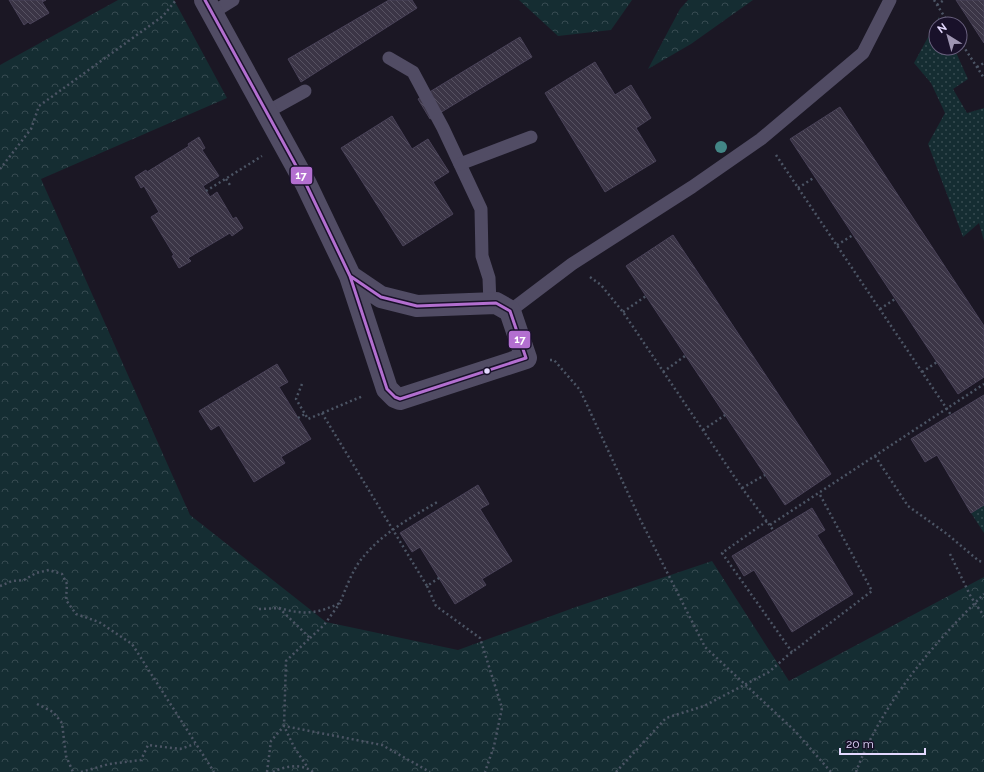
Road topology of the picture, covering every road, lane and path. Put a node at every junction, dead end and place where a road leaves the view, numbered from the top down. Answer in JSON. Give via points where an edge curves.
{"nodes":[{"id":1,"x":176,"y":0,"type":"edge"},
{"id":2,"x":233,"y":0,"type":"edge"},
{"id":3,"x":890,"y":0,"type":"edge"},
{"id":4,"x":934,"y":0,"type":"edge"},
{"id":5,"x":944,"y":0,"type":"edge"},
{"id":6,"x":937,"y":5,"type":"junction"},
{"id":7,"x":208,"y":6,"type":"edge"},
{"id":8,"x":944,"y":16,"type":"edge"},
{"id":9,"x":968,"y":53,"type":"edge"},
{"id":10,"x":389,"y":58,"type":"dead end"},
{"id":11,"x":984,"y":63,"type":"edge"},
{"id":12,"x":977,"y":67,"type":"junction"},
{"id":13,"x":984,"y":78,"type":"edge"},
{"id":14,"x":305,"y":91,"type":"dead end"},
{"id":15,"x":267,"y":112,"type":"junction"},
{"id":16,"x":531,"y":138,"type":"dead end"},
{"id":17,"x":760,"y":139,"type":"junction"},
{"id":18,"x":268,"y":153,"type":"dead end"},
{"id":19,"x":460,"y":164,"type":"junction"},
{"id":20,"x":0,"y":169,"type":"edge"},
{"id":21,"x":815,"y":177,"type":"dead end"},
{"id":22,"x":226,"y":178,"type":"junction"},
{"id":23,"x":230,"y":185,"type":"dead end"},
{"id":24,"x":798,"y":188,"type":"junction"},
{"id":25,"x":206,"y":191,"type":"dead end"},
{"id":26,"x":853,"y":235,"type":"dead end"},
{"id":27,"x":837,"y":245,"type":"junction"},
{"id":28,"x":572,"y":264,"type":"junction"},
{"id":29,"x":350,"y":276,"type":"junction"},
{"id":30,"x":646,"y":296,"type":"dead end"},
{"id":31,"x":895,"y":299,"type":"dead end"},
{"id":32,"x":490,"y":304,"type":"junction"},
{"id":33,"x":880,"y":309,"type":"junction"},
{"id":34,"x":510,"y":311,"type":"junction"},
{"id":35,"x":623,"y":312,"type":"junction"},
{"id":36,"x":685,"y":356,"type":"dead end"},
{"id":37,"x":526,"y":358,"type":"junction"},
{"id":38,"x":937,"y":362,"type":"dead end"},
{"id":39,"x":663,"y":372,"type":"junction"},
{"id":40,"x":922,"y":372,"type":"junction"},
{"id":41,"x":302,"y":384,"type":"dead end"},
{"id":42,"x":984,"y":384,"type":"edge"},
{"id":43,"x":368,"y":394,"type":"dead end"},
{"id":44,"x":947,"y":409,"type":"junction"},
{"id":45,"x":322,"y":413,"type":"junction"},
{"id":46,"x":305,"y":414,"type":"junction"},
{"id":47,"x":725,"y":415,"type":"dead end"},
{"id":48,"x":951,"y":415,"type":"dead end"},
{"id":49,"x":298,"y":418,"type":"dead end"},
{"id":50,"x":703,"y":430,"type":"junction"},
{"id":51,"x":876,"y":456,"type":"junction"},
{"id":52,"x":765,"y":475,"type":"dead end"},
{"id":53,"x":742,"y":488,"type":"junction"},
{"id":54,"x":819,"y":493,"type":"junction"},
{"id":55,"x":438,"y":501,"type":"dead end"},
{"id":56,"x":767,"y":521,"type":"junction"},
{"id":57,"x":770,"y":525,"type":"junction"},
{"id":58,"x":392,"y":530,"type":"junction"},
{"id":59,"x":774,"y":531,"type":"dead end"},
{"id":60,"x":950,"y":554,"type":"dead end"},
{"id":61,"x":984,"y":562,"type":"edge"},
{"id":62,"x":439,"y":578,"type":"dead end"},
{"id":63,"x":0,"y":586,"type":"edge"},
{"id":64,"x":427,"y":586,"type":"junction"},
{"id":65,"x":984,"y":594,"type":"edge"},
{"id":66,"x":975,"y":602,"type":"junction"},
{"id":67,"x":340,"y":603,"type":"junction"},
{"id":68,"x":279,"y":608,"type":"junction"},
{"id":69,"x":259,"y":609,"type":"dead end"},
{"id":70,"x":984,"y":616,"type":"edge"},
{"id":71,"x":310,"y":638,"type":"junction"},
{"id":72,"x":792,"y":652,"type":"junction"},
{"id":73,"x":744,"y":685,"type":"junction"},
{"id":74,"x":37,"y":704,"type":"dead end"},
{"id":75,"x":284,"y":726,"type":"junction"},
{"id":76,"x":194,"y":744,"type":"junction"},
{"id":77,"x":308,"y":768,"type":"junction"},
{"id":78,"x":73,"y":772,"type":"edge"},
{"id":79,"x":81,"y":772,"type":"edge"},
{"id":80,"x":214,"y":772,"type":"edge"},
{"id":81,"x":267,"y":772,"type":"edge"},
{"id":82,"x":273,"y":772,"type":"edge"},
{"id":83,"x":313,"y":772,"type":"edge"},
{"id":84,"x":430,"y":772,"type":"edge"},
{"id":85,"x":486,"y":772,"type":"edge"},
{"id":86,"x":616,"y":772,"type":"edge"},
{"id":87,"x":831,"y":772,"type":"edge"},
{"id":88,"x":856,"y":772,"type":"edge"}],
"edges":[{"from":1,"to":20,"type":"path","via":[[163,16],[39,106],[31,129]]},
{"from":2,"to":7,"type":"lane"},
{"from":3,"to":17,"type":"lane","via":[[863,53]]},
{"from":4,"to":6,"type":"path"},
{"from":5,"to":6,"type":"path"},
{"from":6,"to":8,"type":"path"},
{"from":7,"to":15,"type":"street"},
{"from":9,"to":12,"type":"path"},
{"from":10,"to":19,"type":"lane","via":[[413,72]]},
{"from":11,"to":12,"type":"path"},
{"from":12,"to":13,"type":"path"},
{"from":14,"to":15,"type":"lane"},
{"from":15,"to":29,"type":"street","via":[[306,184]]},
{"from":16,"to":19,"type":"lane"},
{"from":17,"to":24,"type":"path","via":[[776,154]]},
{"from":17,"to":28,"type":"lane","via":[[692,187]]},
{"from":18,"to":22,"type":"path"},
{"from":19,"to":32,"type":"lane","via":[[481,209],[482,256],[489,278]]},
{"from":21,"to":24,"type":"path"},
{"from":22,"to":23,"type":"path"},
{"from":22,"to":25,"type":"path"},
{"from":24,"to":27,"type":"path"},
{"from":26,"to":27,"type":"path"},
{"from":27,"to":33,"type":"path"},
{"from":28,"to":34,"type":"lane"},
{"from":28,"to":35,"type":"path","via":[[601,285]]},
{"from":29,"to":32,"type":"street","via":[[380,297],[417,306]]},
{"from":29,"to":37,"type":"street","via":[[388,390],[394,397],[400,399]]},
{"from":30,"to":35,"type":"path"},
{"from":31,"to":33,"type":"path"},
{"from":32,"to":34,"type":"street","via":[[496,303]]},
{"from":33,"to":40,"type":"path"},
{"from":34,"to":37,"type":"street"},
{"from":35,"to":39,"type":"path"},
{"from":36,"to":39,"type":"path"},
{"from":37,"to":73,"type":"path","via":[[554,360],[580,390],[640,520],[705,648]]},
{"from":38,"to":40,"type":"path"},
{"from":39,"to":50,"type":"path"},
{"from":40,"to":44,"type":"path"},
{"from":41,"to":46,"type":"path","via":[[296,399]]},
{"from":42,"to":44,"type":"path"},
{"from":43,"to":45,"type":"path"},
{"from":44,"to":48,"type":"path"},
{"from":44,"to":51,"type":"path"},
{"from":45,"to":46,"type":"path","via":[[308,419]]},
{"from":45,"to":58,"type":"path"},
{"from":46,"to":49,"type":"path"},
{"from":47,"to":50,"type":"path"},
{"from":50,"to":53,"type":"path"},
{"from":51,"to":54,"type":"path"},
{"from":51,"to":61,"type":"path","via":[[908,506],[979,561]]},
{"from":52,"to":53,"type":"path"},
{"from":53,"to":56,"type":"path"},
{"from":54,"to":57,"type":"path"},
{"from":54,"to":72,"type":"path","via":[[872,591]]},
{"from":55,"to":58,"type":"path"},
{"from":56,"to":57,"type":"path"},
{"from":56,"to":72,"type":"path","via":[[722,553]]},
{"from":57,"to":59,"type":"path"},
{"from":58,"to":64,"type":"path"},
{"from":58,"to":67,"type":"path","via":[[363,556]]},
{"from":60,"to":66,"type":"path"},
{"from":62,"to":64,"type":"path"},
{"from":63,"to":76,"type":"path","via":[[49,570],[62,574],[66,584],[66,600],[76,614],[98,622],[132,644]]},
{"from":64,"to":85,"type":"path","via":[[436,606],[480,638],[502,708]]},
{"from":65,"to":66,"type":"path"},
{"from":66,"to":70,"type":"path"},
{"from":66,"to":88,"type":"path","via":[[913,672],[897,694],[862,754]]},
{"from":67,"to":68,"type":"path","via":[[325,610],[298,613]]},
{"from":67,"to":71,"type":"path","via":[[324,625]]},
{"from":68,"to":69,"type":"path"},
{"from":68,"to":71,"type":"path"},
{"from":71,"to":75,"type":"path","via":[[286,661]]},
{"from":72,"to":73,"type":"path","via":[[769,672]]},
{"from":73,"to":86,"type":"path","via":[[704,706],[666,718]]},
{"from":73,"to":87,"type":"path","via":[[795,731]]},
{"from":74,"to":78,"type":"path","via":[[53,712],[62,723],[66,756]]},
{"from":75,"to":77,"type":"path"},
{"from":75,"to":81,"type":"path","via":[[271,741]]},
{"from":75,"to":84,"type":"path","via":[[382,744]]},
{"from":76,"to":79,"type":"path","via":[[180,749],[148,745],[141,760],[109,764]]},
{"from":76,"to":80,"type":"path"},
{"from":77,"to":82,"type":"path","via":[[292,766]]},
{"from":77,"to":83,"type":"path"}]}
